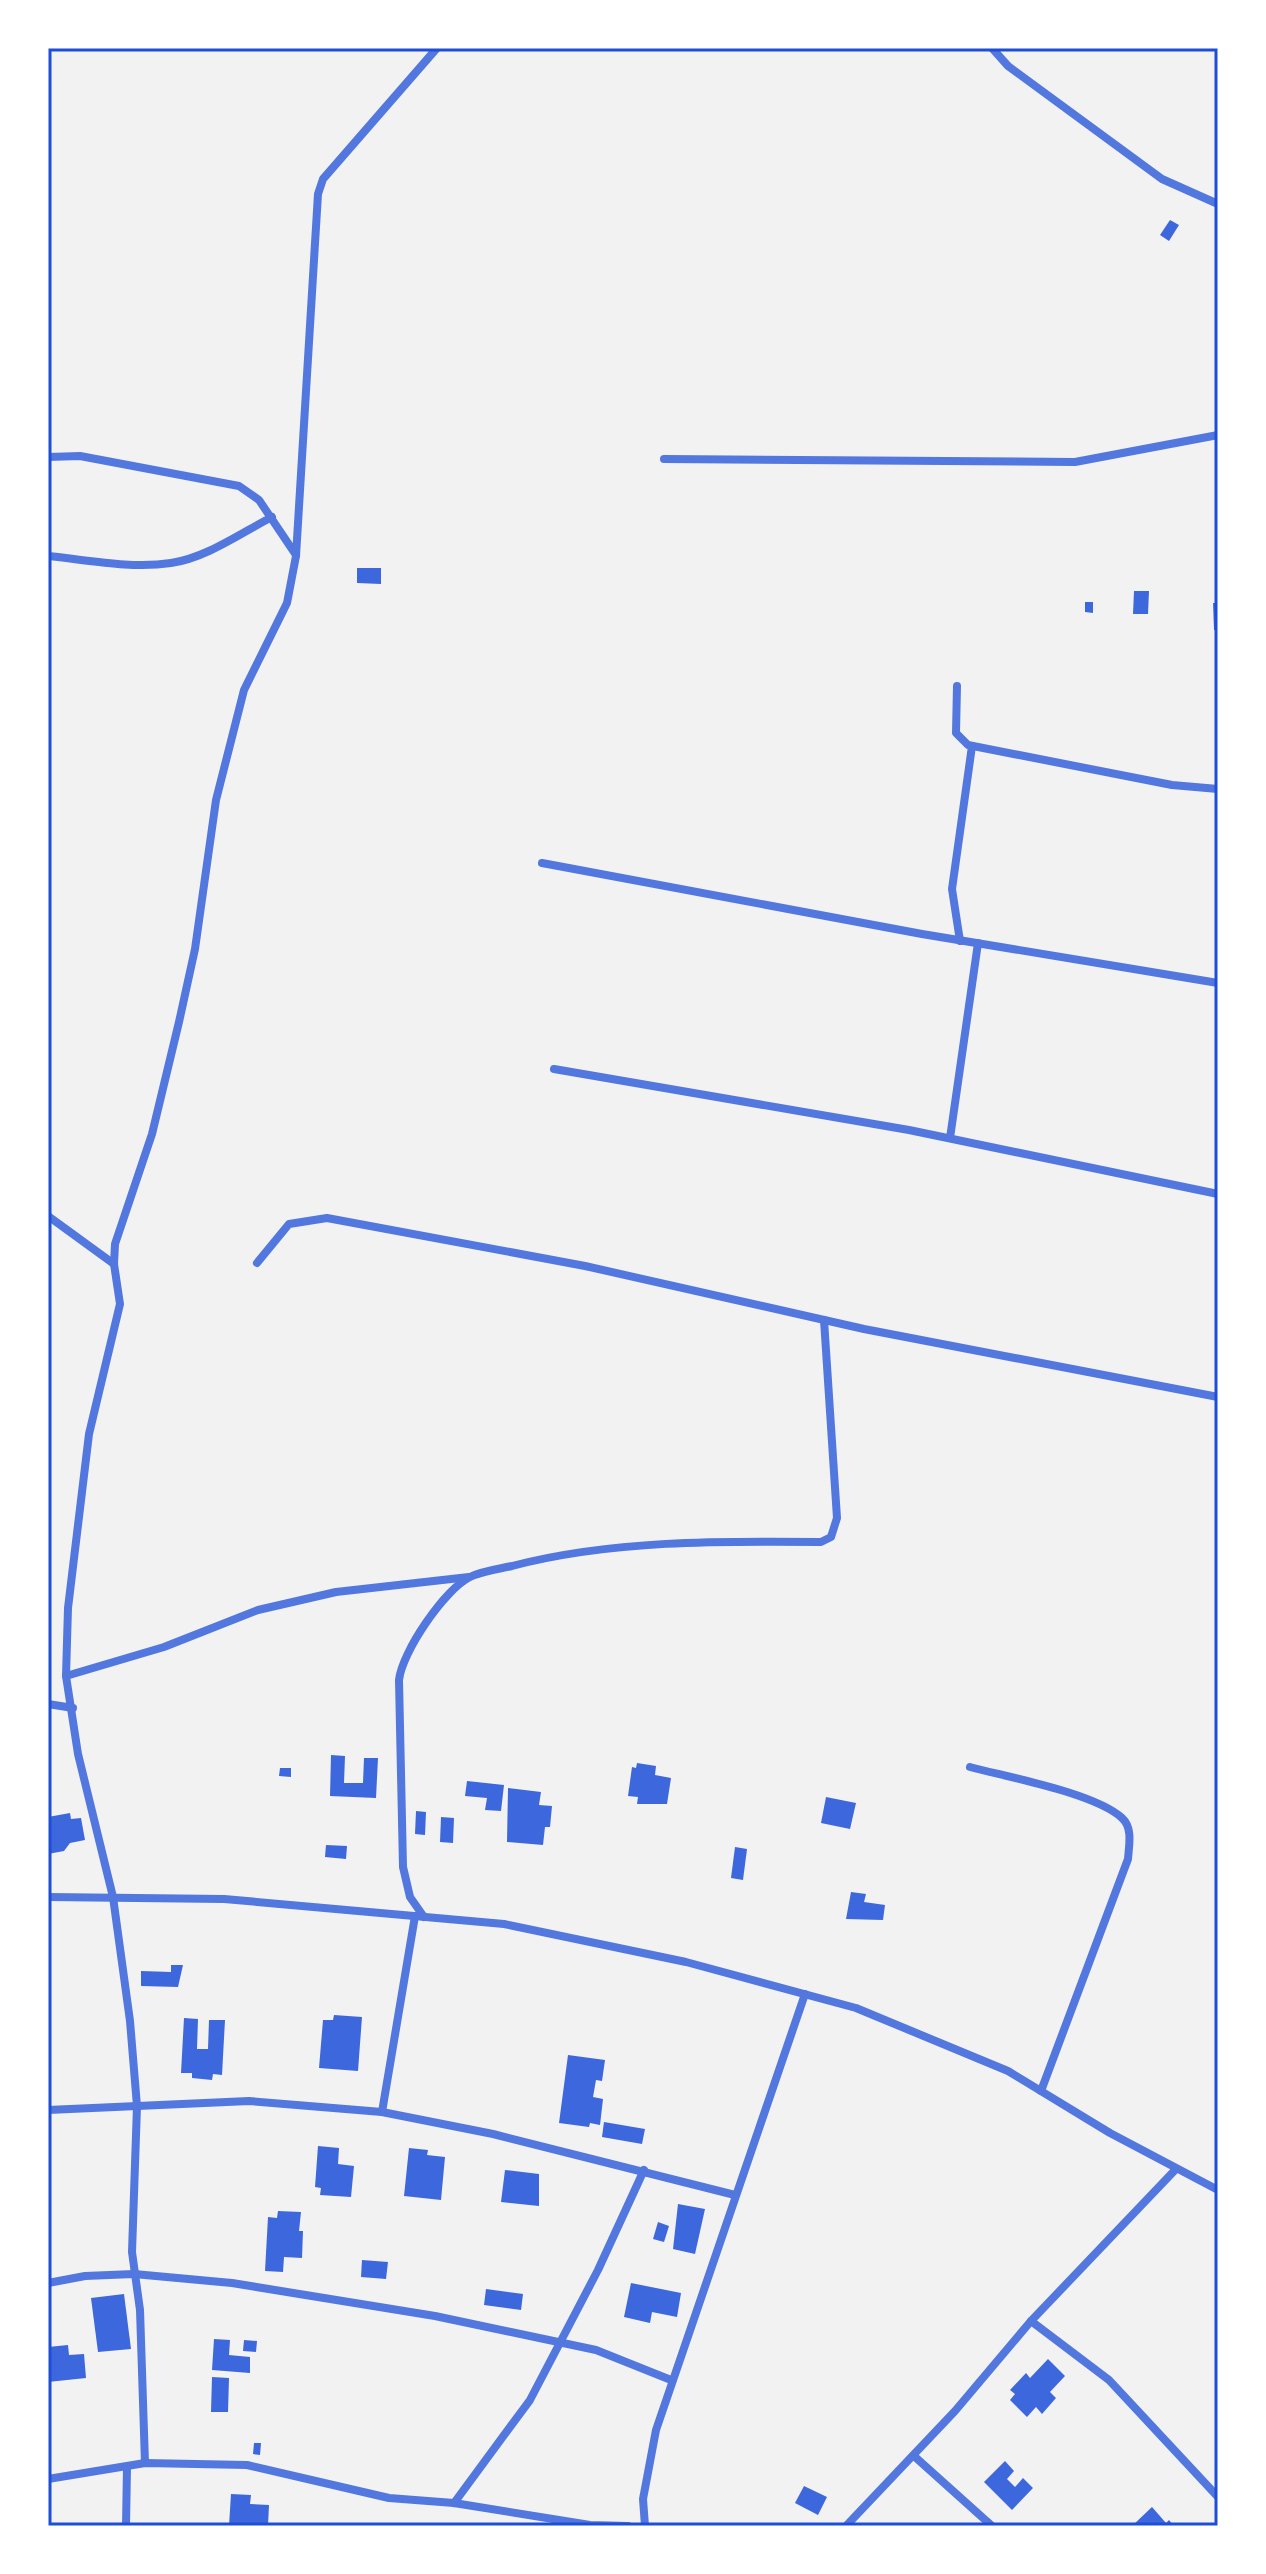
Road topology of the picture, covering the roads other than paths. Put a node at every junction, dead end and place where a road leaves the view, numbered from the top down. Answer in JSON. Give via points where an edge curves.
{"nodes":[{"id":1,"x":437,"y":48,"type":"edge"},
{"id":2,"x":992,"y":48,"type":"edge"},
{"id":3,"x":1218,"y":204,"type":"edge"},
{"id":4,"x":1218,"y":435,"type":"edge"},
{"id":5,"x":48,"y":457,"type":"edge"},
{"id":6,"x":664,"y":459,"type":"dead end"},
{"id":7,"x":272,"y":517,"type":"junction"},
{"id":8,"x":48,"y":556,"type":"edge"},
{"id":9,"x":296,"y":556,"type":"junction"},
{"id":10,"x":957,"y":686,"type":"dead end"},
{"id":11,"x":972,"y":746,"type":"junction"},
{"id":12,"x":1218,"y":789,"type":"edge"},
{"id":13,"x":542,"y":863,"type":"dead end"},
{"id":14,"x":960,"y":941,"type":"junction"},
{"id":15,"x":978,"y":943,"type":"junction"},
{"id":16,"x":1218,"y":983,"type":"edge"},
{"id":17,"x":554,"y":1069,"type":"dead end"},
{"id":18,"x":950,"y":1138,"type":"junction"},
{"id":19,"x":1218,"y":1194,"type":"edge"},
{"id":20,"x":48,"y":1216,"type":"edge"},
{"id":21,"x":257,"y":1263,"type":"dead end"},
{"id":22,"x":114,"y":1264,"type":"junction"},
{"id":23,"x":824,"y":1320,"type":"junction"},
{"id":24,"x":1218,"y":1397,"type":"edge"},
{"id":25,"x":469,"y":1577,"type":"junction"},
{"id":26,"x":66,"y":1676,"type":"junction"},
{"id":27,"x":48,"y":1704,"type":"edge"},
{"id":28,"x":73,"y":1708,"type":"junction"},
{"id":29,"x":970,"y":1767,"type":"dead end"},
{"id":30,"x":48,"y":1897,"type":"edge"},
{"id":31,"x":113,"y":1897,"type":"junction"},
{"id":32,"x":419,"y":1917,"type":"junction"},
{"id":33,"x":805,"y":1994,"type":"junction"},
{"id":34,"x":1041,"y":2091,"type":"junction"},
{"id":35,"x":137,"y":2106,"type":"junction"},
{"id":36,"x":48,"y":2110,"type":"edge"},
{"id":37,"x":382,"y":2112,"type":"junction"},
{"id":38,"x":1176,"y":2169,"type":"junction"},
{"id":39,"x":644,"y":2170,"type":"junction"},
{"id":40,"x":1218,"y":2190,"type":"edge"},
{"id":41,"x":735,"y":2195,"type":"junction"},
{"id":42,"x":134,"y":2274,"type":"junction"},
{"id":43,"x":48,"y":2283,"type":"edge"},
{"id":44,"x":1031,"y":2321,"type":"junction"},
{"id":45,"x":559,"y":2345,"type":"junction"},
{"id":46,"x":671,"y":2380,"type":"junction"},
{"id":47,"x":914,"y":2456,"type":"junction"},
{"id":48,"x":145,"y":2463,"type":"junction"},
{"id":49,"x":127,"y":2467,"type":"junction"},
{"id":50,"x":48,"y":2479,"type":"edge"},
{"id":51,"x":1218,"y":2497,"type":"edge"},
{"id":52,"x":454,"y":2503,"type":"junction"},
{"id":53,"x":126,"y":2526,"type":"edge"},
{"id":54,"x":628,"y":2526,"type":"edge"},
{"id":55,"x":645,"y":2526,"type":"edge"},
{"id":56,"x":846,"y":2526,"type":"edge"},
{"id":57,"x":992,"y":2526,"type":"edge"}],
"edges":[{"from":1,"to":9,"type":"street","via":[[323,179],[318,194]]},
{"from":2,"to":3,"type":"street","via":[[1008,66],[1162,179]]},
{"from":4,"to":6,"type":"street","via":[[1075,462]]},
{"from":5,"to":7,"type":"street","via":[[80,456],[239,486]]},
{"from":7,"to":8,"type":"street","via":[[171,563]]},
{"from":7,"to":9,"type":"street"},
{"from":9,"to":22,"type":"street","via":[[287,603],[244,690],[216,800],[179,1022],[152,1134],[115,1244]]},
{"from":10,"to":11,"type":"street","via":[[956,733]]},
{"from":11,"to":12,"type":"street"},
{"from":11,"to":14,"type":"street","via":[[952,889]]},
{"from":13,"to":14,"type":"street"},
{"from":14,"to":15,"type":"street"},
{"from":15,"to":16,"type":"street"},
{"from":15,"to":18,"type":"street"},
{"from":17,"to":18,"type":"street"},
{"from":18,"to":19,"type":"street"},
{"from":20,"to":22,"type":"street"},
{"from":21,"to":23,"type":"street","via":[[289,1224],[327,1218],[585,1266]]},
{"from":22,"to":26,"type":"street","via":[[120,1304],[89,1434],[68,1608]]},
{"from":23,"to":24,"type":"street"},
{"from":23,"to":25,"type":"street","via":[[837,1518],[831,1537],[821,1542],[634,1547],[550,1556]]},
{"from":25,"to":26,"type":"street","via":[[336,1592],[258,1610],[164,1647]]},
{"from":25,"to":32,"type":"street","via":[[407,1653],[399,1680],[403,1867]]},
{"from":26,"to":28,"type":"street"},
{"from":27,"to":28,"type":"street"},
{"from":28,"to":31,"type":"street","via":[[78,1754]]},
{"from":29,"to":34,"type":"street","via":[[1083,1798],[1122,1818],[1130,1831],[1128,1859]]},
{"from":30,"to":31,"type":"street"},
{"from":31,"to":32,"type":"street","via":[[315,1905]]},
{"from":31,"to":35,"type":"street"},
{"from":32,"to":33,"type":"street","via":[[504,1924],[686,1962]]},
{"from":32,"to":37,"type":"street"},
{"from":33,"to":34,"type":"street","via":[[856,2008],[1008,2071]]},
{"from":33,"to":41,"type":"street"},
{"from":34,"to":38,"type":"street"},
{"from":35,"to":36,"type":"street"},
{"from":35,"to":37,"type":"street","via":[[249,2101]]},
{"from":35,"to":42,"type":"street"},
{"from":37,"to":39,"type":"street"},
{"from":38,"to":40,"type":"street"},
{"from":38,"to":44,"type":"street"},
{"from":39,"to":41,"type":"street"},
{"from":39,"to":45,"type":"street"},
{"from":41,"to":46,"type":"street"},
{"from":42,"to":43,"type":"street"},
{"from":42,"to":45,"type":"street","via":[[232,2283],[419,2314]]},
{"from":42,"to":48,"type":"street"},
{"from":44,"to":47,"type":"street"},
{"from":44,"to":51,"type":"street","via":[[1109,2380]]},
{"from":45,"to":46,"type":"street","via":[[596,2350]]},
{"from":45,"to":52,"type":"street","via":[[530,2400]]},
{"from":46,"to":55,"type":"street","via":[[646,2475]]},
{"from":47,"to":56,"type":"street"},
{"from":47,"to":57,"type":"street"},
{"from":48,"to":49,"type":"street"},
{"from":48,"to":52,"type":"street","via":[[247,2465],[389,2498]]},
{"from":49,"to":50,"type":"street"},
{"from":49,"to":53,"type":"street"},
{"from":52,"to":54,"type":"street"}]}
